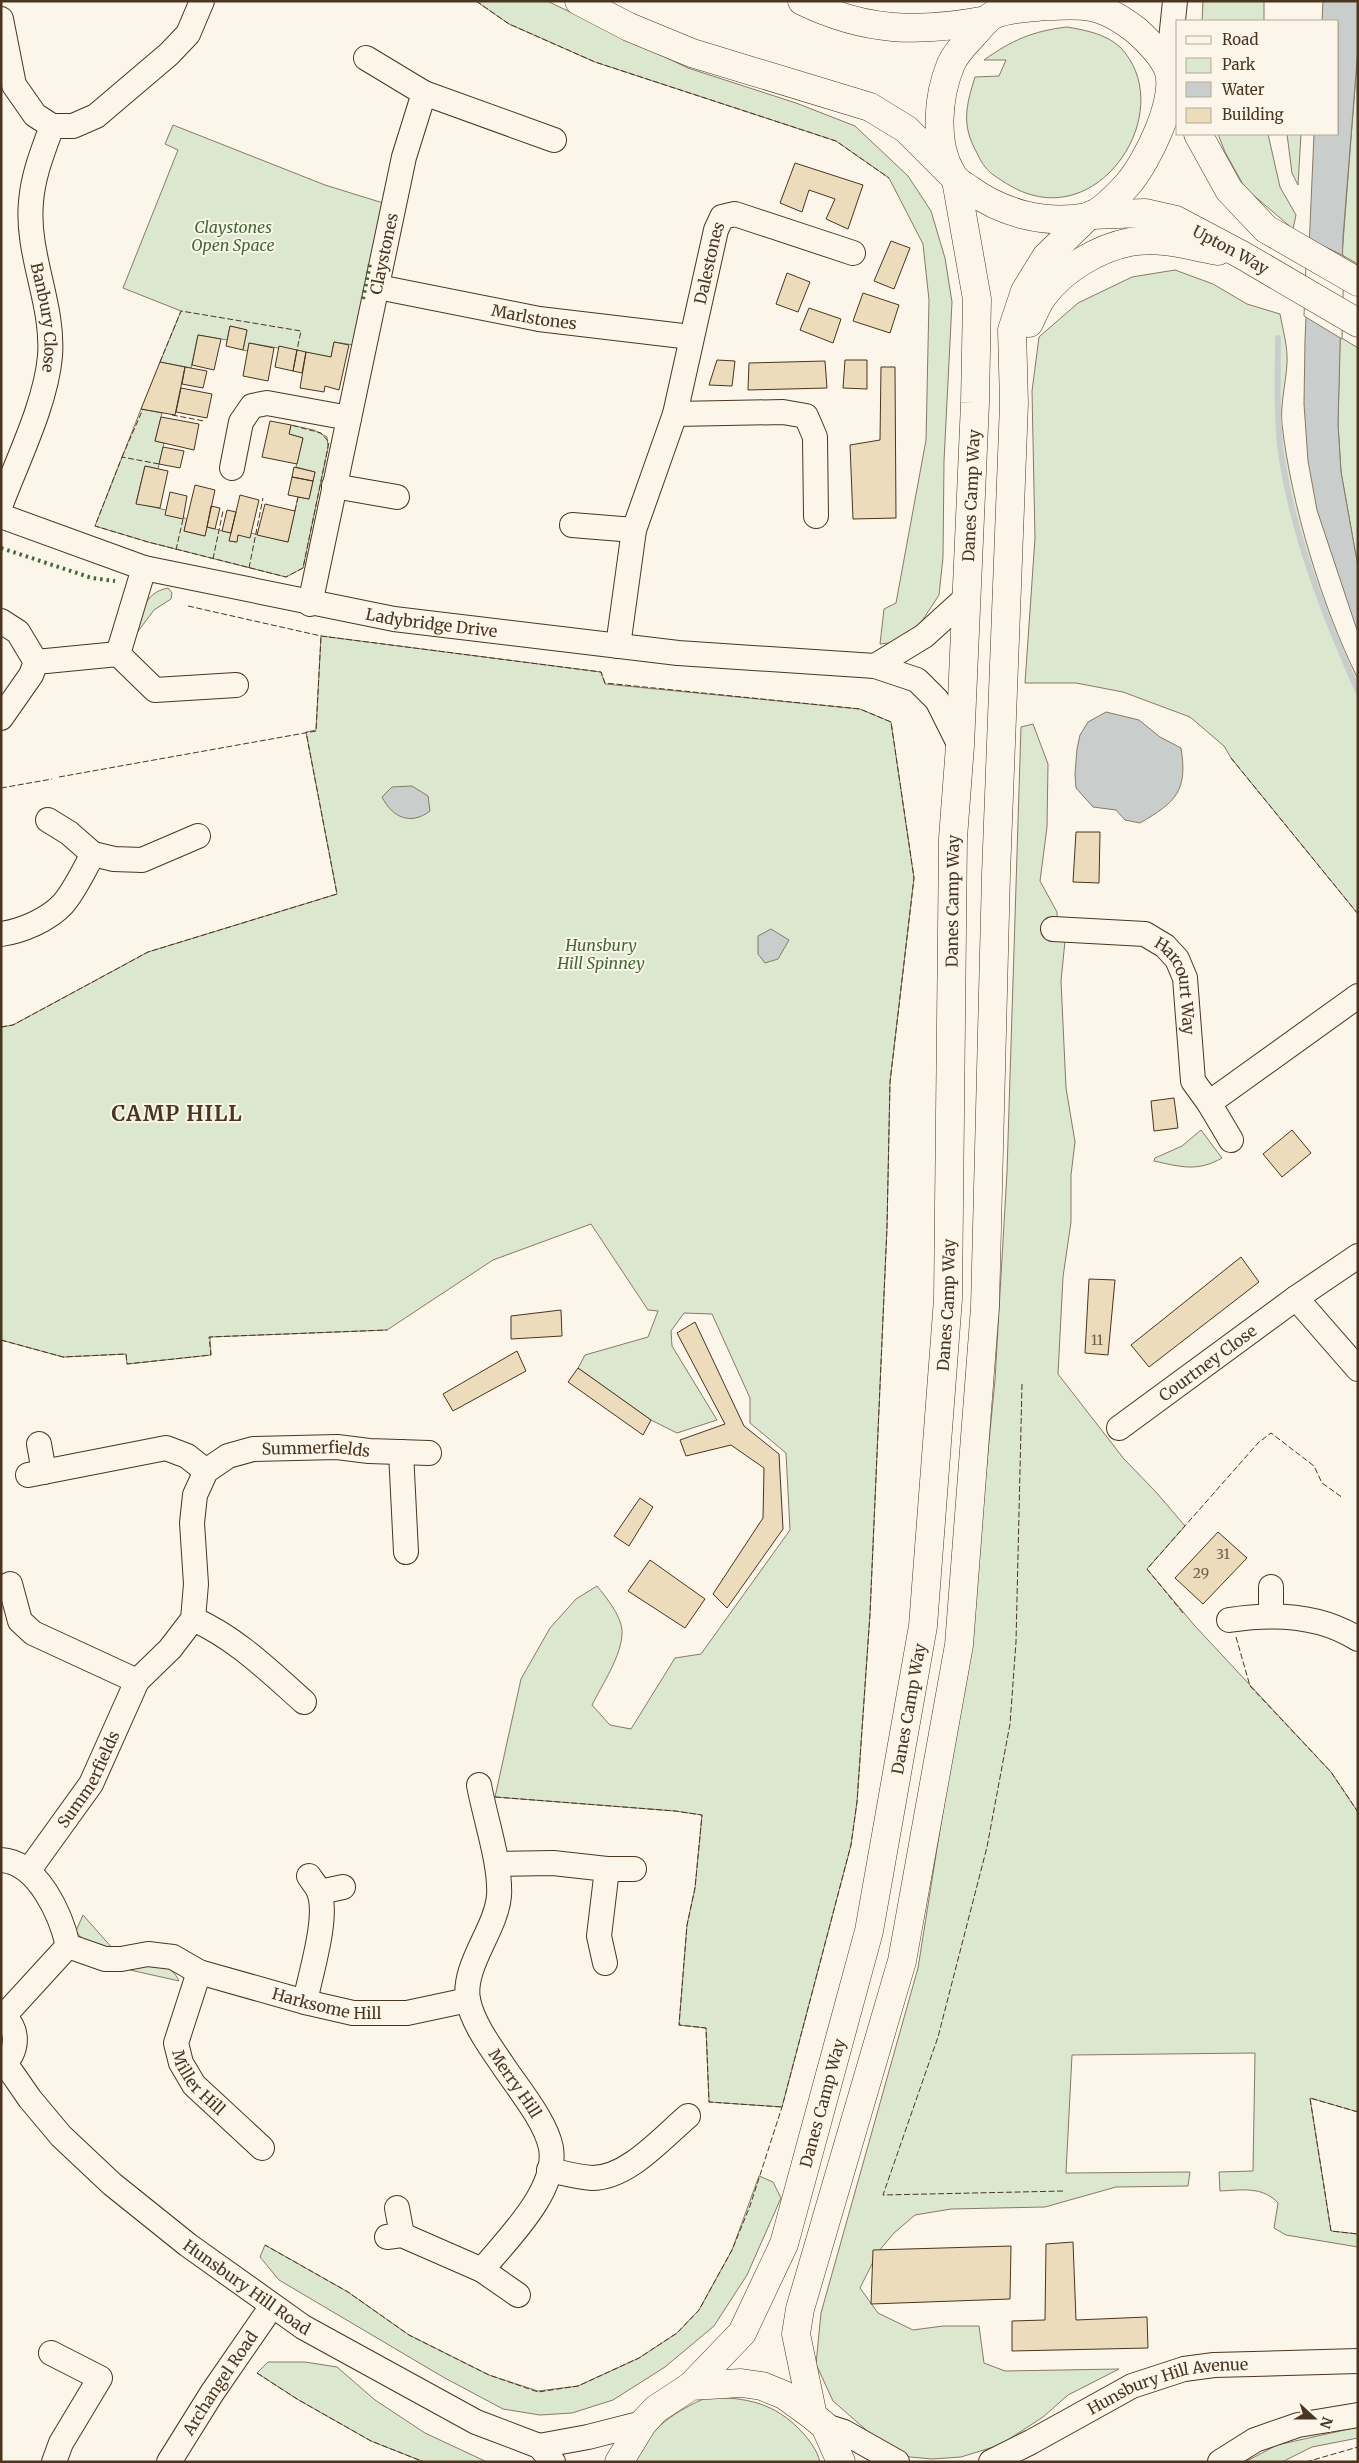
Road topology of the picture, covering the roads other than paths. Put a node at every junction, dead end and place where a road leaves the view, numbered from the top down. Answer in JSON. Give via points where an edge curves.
{"nodes":[{"id":1,"x":202,"y":1,"type":"edge"},
{"id":2,"x":579,"y":1,"type":"edge"},
{"id":3,"x":802,"y":1,"type":"edge"},
{"id":4,"x":1175,"y":1,"type":"edge"},
{"id":5,"x":995,"y":12,"type":"edge"},
{"id":6,"x":1,"y":18,"type":"edge"},
{"id":7,"x":366,"y":58,"type":"dead end"},
{"id":8,"x":1172,"y":81,"type":"edge"},
{"id":9,"x":424,"y":93,"type":"junction"},
{"id":10,"x":52,"y":126,"type":"junction"},
{"id":11,"x":1199,"y":135,"type":"edge"},
{"id":12,"x":554,"y":140,"type":"dead end"},
{"id":13,"x":954,"y":177,"type":"junction"},
{"id":14,"x":1089,"y":216,"type":"junction"},
{"id":15,"x":853,"y":253,"type":"dead end"},
{"id":16,"x":1242,"y":255,"type":"junction"},
{"id":17,"x":1358,"y":282,"type":"edge"},
{"id":18,"x":378,"y":287,"type":"junction"},
{"id":19,"x":1358,"y":323,"type":"edge"},
{"id":20,"x":691,"y":338,"type":"junction"},
{"id":21,"x":1014,"y":364,"type":"junction"},
{"id":22,"x":675,"y":414,"type":"junction"},
{"id":23,"x":348,"y":418,"type":"junction"},
{"id":24,"x":232,"y":468,"type":"dead end"},
{"id":25,"x":334,"y":486,"type":"junction"},
{"id":26,"x":397,"y":497,"type":"dead end"},
{"id":27,"x":1,"y":504,"type":"edge"},
{"id":28,"x":1,"y":516,"type":"edge"},
{"id":29,"x":816,"y":516,"type":"dead end"},
{"id":30,"x":572,"y":524,"type":"dead end"},
{"id":31,"x":634,"y":530,"type":"junction"},
{"id":32,"x":144,"y":568,"type":"junction"},
{"id":33,"x":967,"y":597,"type":"junction"},
{"id":34,"x":310,"y":604,"type":"junction"},
{"id":35,"x":1,"y":621,"type":"edge"},
{"id":36,"x":618,"y":646,"type":"junction"},
{"id":37,"x":118,"y":654,"type":"junction"},
{"id":38,"x":36,"y":662,"type":"junction"},
{"id":39,"x":875,"y":666,"type":"junction"},
{"id":40,"x":236,"y":685,"type":"dead end"},
{"id":41,"x":1,"y":718,"type":"edge"},
{"id":42,"x":960,"y":746,"type":"junction"},
{"id":43,"x":48,"y":820,"type":"dead end"},
{"id":44,"x":198,"y":836,"type":"dead end"},
{"id":45,"x":94,"y":854,"type":"junction"},
{"id":46,"x":1053,"y":930,"type":"dead end"},
{"id":47,"x":1,"y":934,"type":"edge"},
{"id":48,"x":1358,"y":996,"type":"edge"},
{"id":49,"x":1209,"y":1103,"type":"junction"},
{"id":50,"x":1231,"y":1140,"type":"dead end"},
{"id":51,"x":1358,"y":1256,"type":"edge"},
{"id":52,"x":1296,"y":1298,"type":"junction"},
{"id":53,"x":1358,"y":1369,"type":"edge"},
{"id":54,"x":1119,"y":1428,"type":"dead end"},
{"id":55,"x":39,"y":1444,"type":"dead end"},
{"id":56,"x":401,"y":1452,"type":"junction"},
{"id":57,"x":429,"y":1453,"type":"dead end"},
{"id":58,"x":206,"y":1471,"type":"junction"},
{"id":59,"x":406,"y":1552,"type":"dead end"},
{"id":60,"x":10,"y":1584,"type":"dead end"},
{"id":61,"x":1271,"y":1587,"type":"dead end"},
{"id":62,"x":1271,"y":1614,"type":"junction"},
{"id":63,"x":192,"y":1619,"type":"junction"},
{"id":64,"x":1229,"y":1620,"type":"dead end"},
{"id":65,"x":1358,"y":1640,"type":"edge"},
{"id":66,"x":137,"y":1681,"type":"junction"},
{"id":67,"x":304,"y":1702,"type":"dead end"},
{"id":68,"x":479,"y":1785,"type":"dead end"},
{"id":69,"x":1,"y":1860,"type":"edge"},
{"id":70,"x":497,"y":1864,"type":"junction"},
{"id":71,"x":607,"y":1869,"type":"junction"},
{"id":72,"x":29,"y":1870,"type":"junction"},
{"id":73,"x":634,"y":1870,"type":"dead end"},
{"id":74,"x":343,"y":1887,"type":"dead end"},
{"id":75,"x":68,"y":1946,"type":"junction"},
{"id":76,"x":605,"y":1963,"type":"dead end"},
{"id":77,"x":199,"y":1972,"type":"junction"},
{"id":78,"x":468,"y":2000,"type":"junction"},
{"id":79,"x":305,"y":2002,"type":"junction"},
{"id":80,"x":3,"y":2015,"type":"edge"},
{"id":81,"x":3,"y":2064,"type":"edge"},
{"id":82,"x":688,"y":2116,"type":"dead end"},
{"id":83,"x":262,"y":2148,"type":"dead end"},
{"id":84,"x":549,"y":2170,"type":"junction"},
{"id":85,"x":397,"y":2208,"type":"dead end"},
{"id":86,"x":482,"y":2270,"type":"junction"},
{"id":87,"x":518,"y":2295,"type":"dead end"},
{"id":88,"x":272,"y":2306,"type":"junction"},
{"id":89,"x":51,"y":2353,"type":"dead end"},
{"id":90,"x":1358,"y":2361,"type":"edge"},
{"id":91,"x":691,"y":2386,"type":"junction"},
{"id":92,"x":1358,"y":2415,"type":"edge"},
{"id":93,"x":819,"y":2421,"type":"junction"},
{"id":94,"x":643,"y":2423,"type":"junction"},
{"id":95,"x":546,"y":2454,"type":"edge"},
{"id":96,"x":54,"y":2462,"type":"edge"},
{"id":97,"x":169,"y":2462,"type":"edge"},
{"id":98,"x":619,"y":2462,"type":"edge"},
{"id":99,"x":841,"y":2462,"type":"edge"},
{"id":100,"x":897,"y":2462,"type":"edge"},
{"id":101,"x":990,"y":2462,"type":"edge"},
{"id":102,"x":1220,"y":2462,"type":"edge"}],
"edges":[{"from":1,"to":10,"type":"street","via":[[188,34],[96,116],[72,126]]},
{"from":2,"to":13,"type":"highway","name":"Upton Way","via":[[629,27],[692,53],[870,107],[906,129]]},
{"from":3,"to":5,"type":"highway","via":[[846,20],[921,29]]},
{"from":4,"to":8,"type":"street"},
{"from":5,"to":8,"type":"highway","via":[[1045,6],[1090,6],[1111,13],[1143,37]]},
{"from":5,"to":13,"type":"highway","name":"Danes Camp Way","via":[[952,63],[940,99],[944,155]]},
{"from":6,"to":10,"type":"street","via":[[14,85],[35,116]]},
{"from":7,"to":9,"type":"street"},
{"from":8,"to":14,"type":"highway","via":[[1158,137],[1143,163],[1119,194]]},
{"from":9,"to":12,"type":"street"},
{"from":9,"to":18,"type":"street","name":"Claystones","via":[[404,157]]},
{"from":10,"to":27,"type":"street","name":"Banbury Close","via":[[36,169],[30,203],[33,241],[49,324],[46,388]]},
{"from":11,"to":17,"type":"highway","via":[[1228,190],[1266,229]]},
{"from":13,"to":14,"type":"highway","name":"Upton Way","via":[[980,197],[1027,217]]},
{"from":13,"to":33,"type":"highway","name":"Danes Camp Way","via":[[977,299]]},
{"from":14,"to":16,"type":"highway","name":"Upton Way","via":[[1145,214],[1176,220]]},
{"from":14,"to":21,"type":"highway","via":[[1046,258],[1025,291],[1012,330]]},
{"from":15,"to":20,"type":"street","name":"Dalestones","via":[[735,214],[722,217],[716,230]]},
{"from":16,"to":19,"type":"highway","name":"Upton Way"},
{"from":16,"to":21,"type":"highway","via":[[1163,241],[1131,242],[1090,257],[1065,274],[1043,296],[1028,324]]},
{"from":18,"to":20,"type":"street","name":"Marlstones","via":[[539,319]]},
{"from":18,"to":23,"type":"street","name":"Claystones"},
{"from":20,"to":22,"type":"street","name":"Dalestones"},
{"from":21,"to":93,"type":"highway","via":[[985,1307],[959,1645],[902,1961],[800,2309],[796,2334]]},
{"from":22,"to":29,"type":"street","via":[[783,412],[806,416],[815,437]]},
{"from":22,"to":31,"type":"street","name":"Dalestones"},
{"from":23,"to":24,"type":"street","via":[[267,403],[252,406],[242,422]]},
{"from":23,"to":25,"type":"street","name":"Claystones"},
{"from":25,"to":26,"type":"street"},
{"from":25,"to":34,"type":"street","name":"Claystones"},
{"from":28,"to":32,"type":"street","name":"Ladybridge Drive"},
{"from":30,"to":31,"type":"street"},
{"from":31,"to":36,"type":"street","name":"Dalestones"},
{"from":32,"to":34,"type":"street","name":"Ladybridge Drive"},
{"from":32,"to":37,"type":"street"},
{"from":33,"to":39,"type":"street","via":[[924,636]]},
{"from":33,"to":42,"type":"highway","name":"Danes Camp Way"},
{"from":34,"to":36,"type":"street","name":"Ladybridge Drive","via":[[394,619]]},
{"from":35,"to":38,"type":"street","via":[[18,632]]},
{"from":36,"to":39,"type":"street","name":"Ladybridge Drive"},
{"from":37,"to":38,"type":"street"},
{"from":37,"to":40,"type":"street","via":[[156,690]]},
{"from":38,"to":41,"type":"street","via":[[31,675]]},
{"from":39,"to":42,"type":"street","name":"Ladybridge Drive","via":[[917,680],[938,700]]},
{"from":42,"to":91,"type":"highway","name":"Danes Camp Way","via":[[954,838],[948,1299],[923,1626],[868,1931],[784,2244],[742,2333]]},
{"from":43,"to":45,"type":"street"},
{"from":44,"to":45,"type":"street","via":[[142,860]]},
{"from":45,"to":47,"type":"street","via":[[63,904],[40,921]]},
{"from":46,"to":49,"type":"street","name":"Harcourt Way","via":[[1145,934],[1177,958],[1185,978],[1193,1081]]},
{"from":48,"to":49,"type":"street"},
{"from":49,"to":50,"type":"street","name":"Harcourt Way"},
{"from":51,"to":52,"type":"street"},
{"from":52,"to":53,"type":"street"},
{"from":52,"to":54,"type":"street","name":"Courtney Close"},
{"from":55,"to":58,"type":"street","via":[[36,1473],[166,1448],[187,1456]]},
{"from":56,"to":57,"type":"street","name":"Summerfields"},
{"from":56,"to":58,"type":"street","name":"Summerfields","via":[[337,1446],[253,1449],[228,1456]]},
{"from":56,"to":59,"type":"street"},
{"from":58,"to":63,"type":"street","name":"Summerfields","via":[[195,1495],[192,1522],[196,1584]]},
{"from":60,"to":66,"type":"street","via":[[20,1621],[33,1633]]},
{"from":61,"to":62,"type":"street"},
{"from":62,"to":64,"type":"street"},
{"from":62,"to":65,"type":"street","via":[[1325,1624]]},
{"from":63,"to":66,"type":"street","name":"Summerfields","via":[[170,1649]]},
{"from":63,"to":67,"type":"street","via":[[218,1630],[243,1648]]},
{"from":66,"to":72,"type":"street","name":"Summerfields","via":[[91,1784]]},
{"from":68,"to":70,"type":"street"},
{"from":69,"to":72,"type":"street"},
{"from":70,"to":71,"type":"street","via":[[553,1863]]},
{"from":70,"to":78,"type":"street","via":[[499,1896],[494,1919],[470,1974]]},
{"from":71,"to":73,"type":"street"},
{"from":71,"to":76,"type":"street","via":[[599,1936]]},
{"from":72,"to":75,"type":"street","via":[[55,1909]]},
{"from":74,"to":79,"type":"street","via":[[314,1884],[321,1916]]},
{"from":75,"to":77,"type":"street","name":"Harksome Hill","via":[[105,1959],[148,1954],[167,1956]]},
{"from":75,"to":80,"type":"street"},
{"from":77,"to":79,"type":"street","name":"Harksome Hill"},
{"from":77,"to":83,"type":"street","name":"Miller Hill","via":[[176,2043],[181,2063],[194,2085]]},
{"from":78,"to":79,"type":"street","name":"Harksome Hill","via":[[407,2013],[380,2014],[353,2013]]},
{"from":78,"to":84,"type":"street","name":"Merry Hill","via":[[490,2047],[543,2127],[551,2149]]},
{"from":80,"to":81,"type":"street","via":[[15,2034],[15,2046]]},
{"from":81,"to":88,"type":"street","name":"Hunsbury Hill Road","via":[[61,2136],[112,2184]]},
{"from":82,"to":84,"type":"street","via":[[628,2167],[612,2175],[592,2178]]},
{"from":84,"to":86,"type":"street","name":"Merry Hill","via":[[543,2193]]},
{"from":85,"to":86,"type":"street","via":[[395,2236]]},
{"from":86,"to":87,"type":"street"},
{"from":88,"to":95,"type":"street","name":"Hunsbury Hill Road","via":[[476,2422]]},
{"from":88,"to":97,"type":"street","name":"Archangel Road"},
{"from":89,"to":96,"type":"street","via":[[100,2378],[61,2443]]},
{"from":90,"to":101,"type":"street","name":"Hunsbury Hill Avenue","via":[[1214,2365],[1184,2369],[1132,2386]]},
{"from":91,"to":93,"type":"highway","via":[[762,2386],[784,2395]]},
{"from":91,"to":94,"type":"highway","name":"Danes Camp Way"},
{"from":92,"to":102,"type":"street","via":[[1298,2425],[1255,2440]]},
{"from":93,"to":99,"type":"highway"},
{"from":93,"to":100,"type":"street"},
{"from":94,"to":95,"type":"street","name":"Hunsbury Hill Road","via":[[588,2437]]},
{"from":94,"to":98,"type":"highway","name":"Danes Camp Way"}]}
